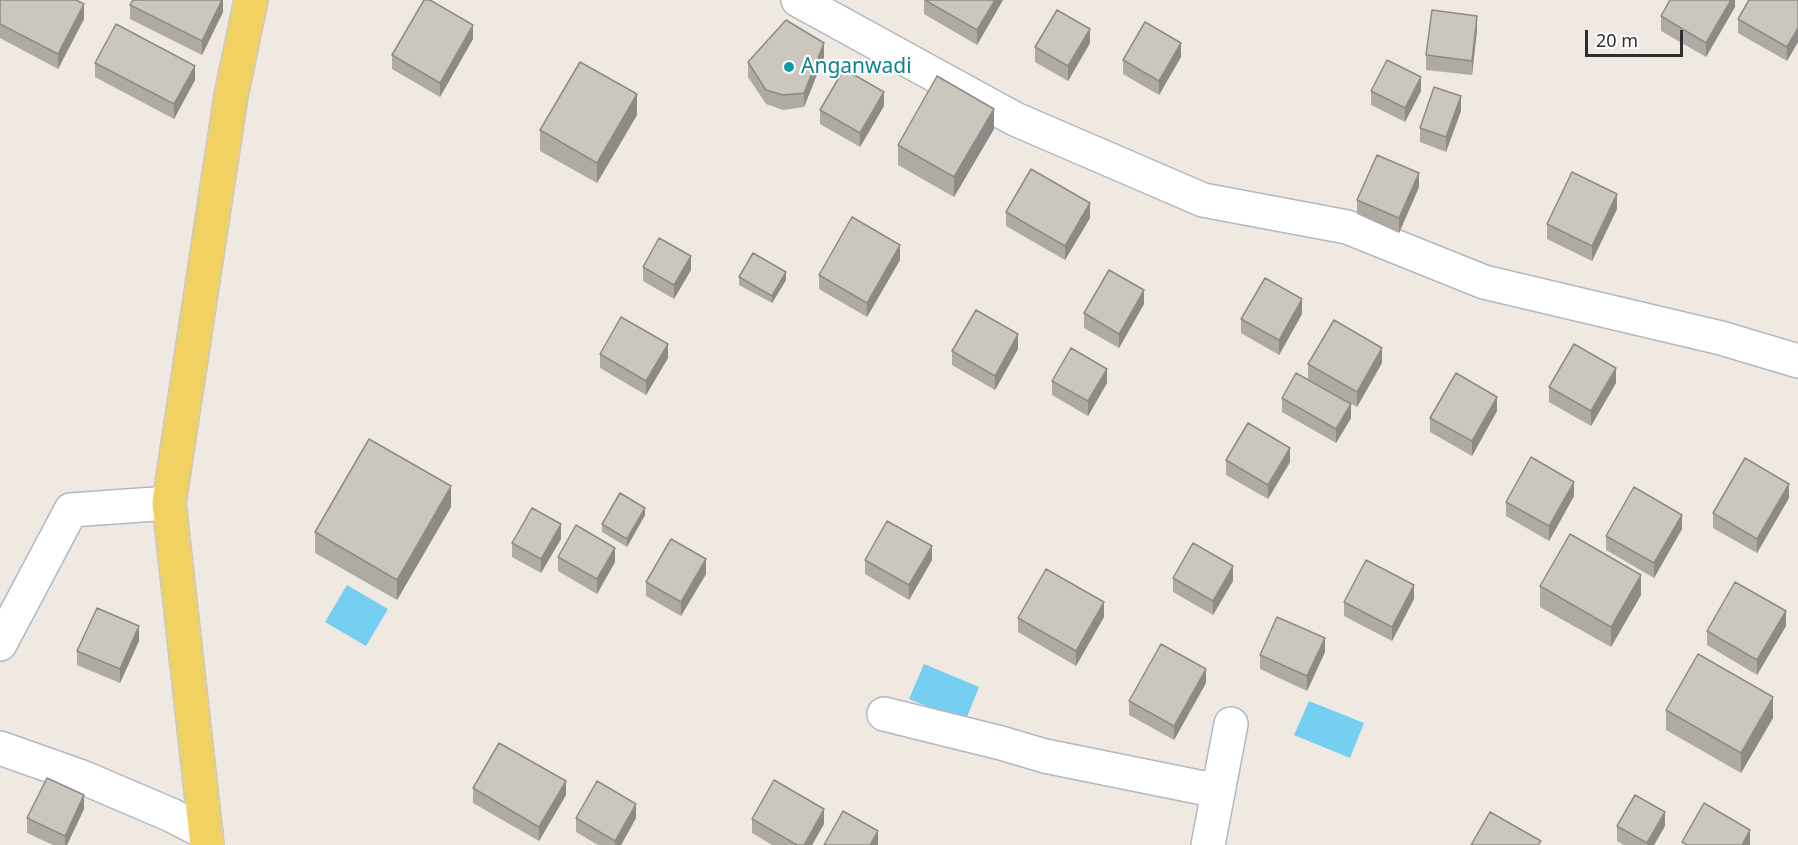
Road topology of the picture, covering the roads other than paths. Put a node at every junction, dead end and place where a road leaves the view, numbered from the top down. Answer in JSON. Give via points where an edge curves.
{"nodes":[{"id":1,"x":251,"y":0,"type":"edge"},
{"id":2,"x":798,"y":0,"type":"edge"},
{"id":3,"x":1798,"y":361,"type":"edge"},
{"id":4,"x":169,"y":503,"type":"junction"},
{"id":5,"x":0,"y":644,"type":"edge"},
{"id":6,"x":884,"y":714,"type":"dead end"},
{"id":7,"x":1232,"y":724,"type":"dead end"},
{"id":8,"x":0,"y":748,"type":"edge"},
{"id":9,"x":1218,"y":791,"type":"junction"},
{"id":10,"x":206,"y":839,"type":"edge"},
{"id":11,"x":1208,"y":845,"type":"edge"}],
"edges":[{"from":1,"to":4,"type":"main road","via":[[231,96]]},
{"from":2,"to":3,"type":"street","via":[[1015,118],[1203,200],[1347,227],[1484,282],[1721,338]]},
{"from":4,"to":5,"type":"street","via":[[71,510]]},
{"from":4,"to":10,"type":"main road"},
{"from":6,"to":9,"type":"street","via":[[1045,756]]},
{"from":7,"to":9,"type":"street"},
{"from":8,"to":10,"type":"street","via":[[171,815]]},
{"from":9,"to":11,"type":"street"}]}
